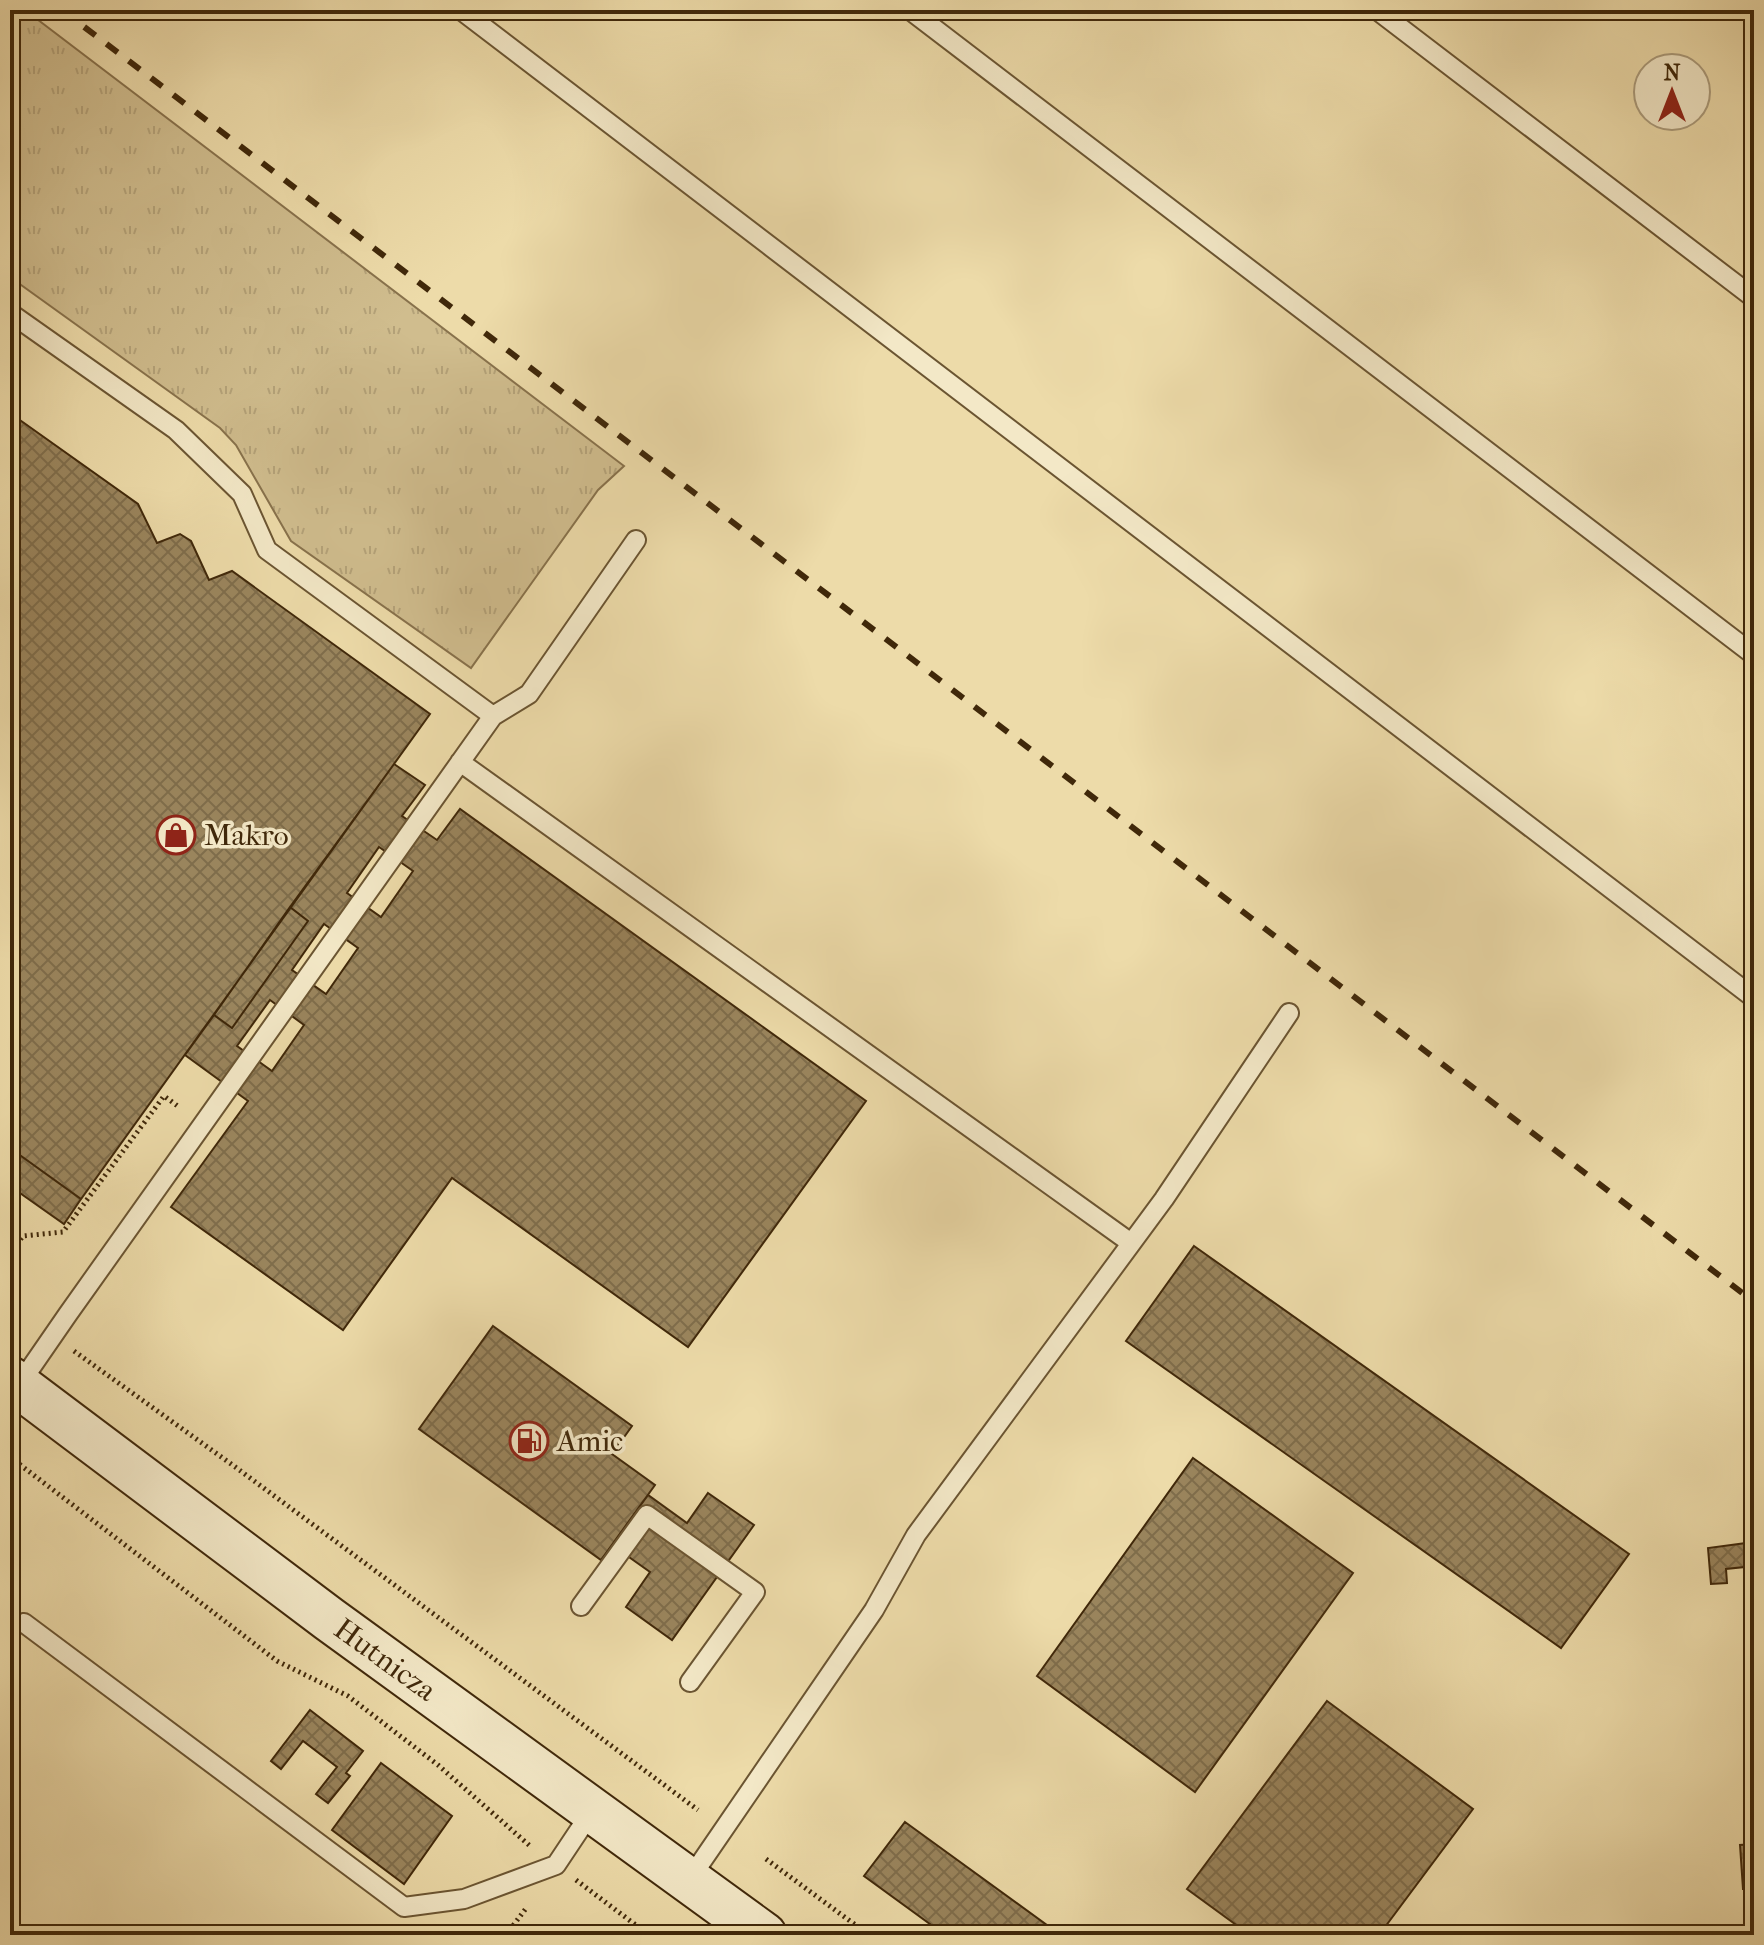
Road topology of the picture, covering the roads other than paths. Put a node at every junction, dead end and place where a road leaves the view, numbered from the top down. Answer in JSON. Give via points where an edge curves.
{"nodes":[{"id":1,"x":461,"y":10,"type":"edge"},
{"id":2,"x":910,"y":10,"type":"edge"},
{"id":3,"x":1377,"y":10,"type":"edge"},
{"id":4,"x":1754,"y":298,"type":"edge"},
{"id":5,"x":10,"y":313,"type":"edge"},
{"id":6,"x":636,"y":540,"type":"dead end"},
{"id":7,"x":1754,"y":655,"type":"edge"},
{"id":8,"x":493,"y":716,"type":"junction"},
{"id":9,"x":460,"y":762,"type":"junction"},
{"id":10,"x":1754,"y":998,"type":"edge"},
{"id":11,"x":1289,"y":1013,"type":"dead end"},
{"id":12,"x":1131,"y":1243,"type":"junction"},
{"id":13,"x":15,"y":1382,"type":"edge"},
{"id":14,"x":581,"y":1606,"type":"dead end"},
{"id":15,"x":24,"y":1623,"type":"dead end"},
{"id":16,"x":690,"y":1682,"type":"dead end"},
{"id":17,"x":592,"y":1811,"type":"junction"},
{"id":18,"x":689,"y":1880,"type":"junction"},
{"id":19,"x":764,"y":1935,"type":"edge"}],
"edges":[{"from":1,"to":10,"type":"lane"},
{"from":2,"to":7,"type":"lane"},
{"from":3,"to":4,"type":"lane"},
{"from":5,"to":8,"type":"lane","via":[[176,430],[242,494],[267,550]]},
{"from":6,"to":8,"type":"lane","via":[[529,694]]},
{"from":8,"to":9,"type":"lane"},
{"from":9,"to":12,"type":"lane"},
{"from":9,"to":13,"type":"lane"},
{"from":11,"to":12,"type":"lane"},
{"from":12,"to":18,"type":"lane","via":[[916,1535],[874,1610]]},
{"from":13,"to":17,"type":"main road","name":"Hutnicza"},
{"from":14,"to":16,"type":"lane","via":[[647,1515],[755,1592]]},
{"from":15,"to":17,"type":"lane","via":[[404,1907],[464,1899],[556,1865]]},
{"from":17,"to":18,"type":"main road","name":"Hutnicza"},
{"from":18,"to":19,"type":"main road","name":"Hutnicza"}]}
